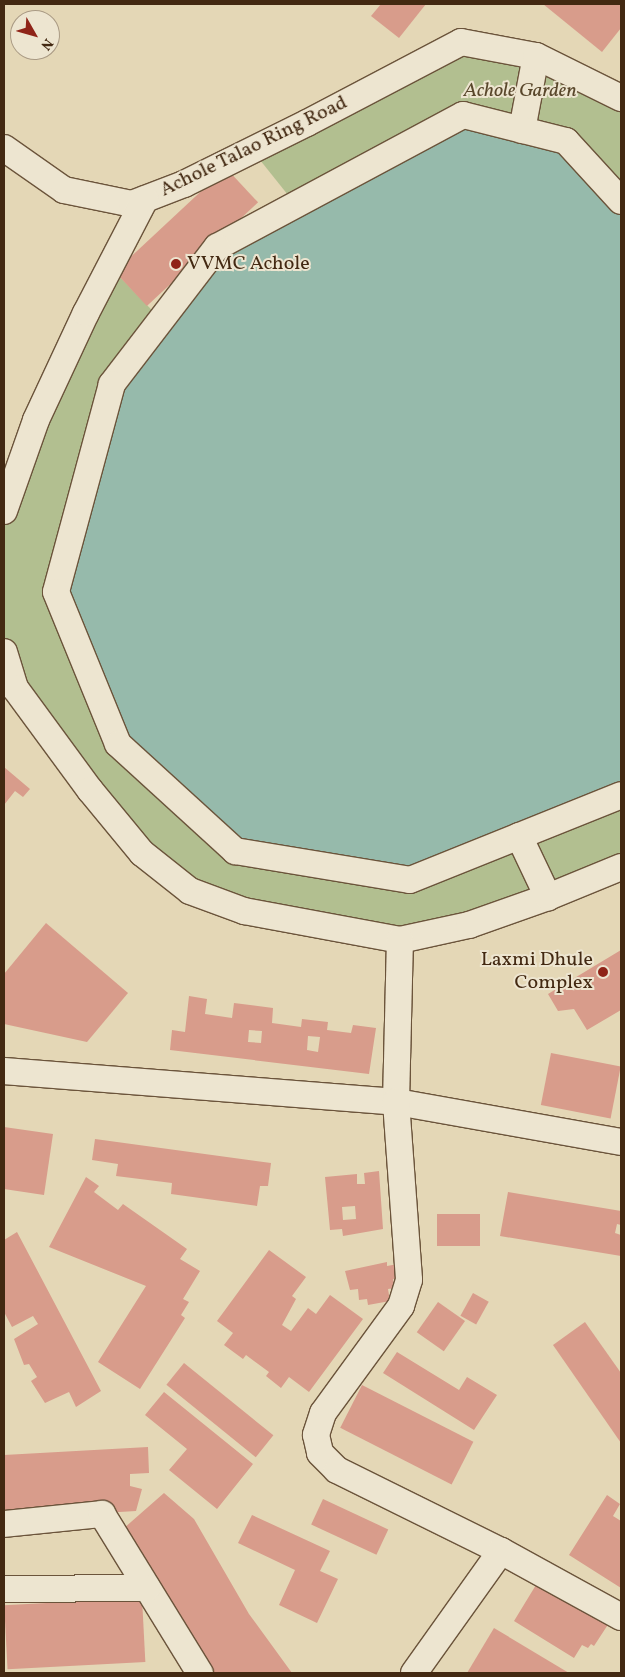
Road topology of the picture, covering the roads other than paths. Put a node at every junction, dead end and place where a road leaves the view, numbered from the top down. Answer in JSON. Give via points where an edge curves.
{"nodes":[{"id":1,"x":536,"y":56,"type":"junction"},
{"id":2,"x":621,"y":98,"type":"edge"},
{"id":3,"x":522,"y":130,"type":"junction"},
{"id":4,"x":4,"y":148,"type":"edge"},
{"id":5,"x":145,"y":199,"type":"junction"},
{"id":6,"x":621,"y":201,"type":"edge"},
{"id":7,"x":4,"y":511,"type":"edge"},
{"id":8,"x":4,"y":652,"type":"edge"},
{"id":9,"x":621,"y":795,"type":"edge"},
{"id":10,"x":519,"y":836,"type":"junction"},
{"id":11,"x":621,"y":867,"type":"edge"},
{"id":12,"x":548,"y":898,"type":"junction"},
{"id":13,"x":400,"y":940,"type":"junction"},
{"id":14,"x":4,"y":1070,"type":"edge"},
{"id":15,"x":396,"y":1102,"type":"junction"},
{"id":16,"x":621,"y":1142,"type":"edge"},
{"id":17,"x":4,"y":1524,"type":"edge"},
{"id":18,"x":501,"y":1551,"type":"junction"},
{"id":19,"x":147,"y":1588,"type":"junction"},
{"id":20,"x":4,"y":1589,"type":"edge"},
{"id":21,"x":621,"y":1618,"type":"edge"},
{"id":22,"x":200,"y":1673,"type":"edge"},
{"id":23,"x":414,"y":1673,"type":"edge"}],
"edges":[{"from":1,"to":2,"type":"street","name":"Achole Talao Ring Road"},
{"from":1,"to":3,"type":"street"},
{"from":1,"to":5,"type":"street","name":"Achole Talao Ring Road","via":[[461,42],[307,123]]},
{"from":3,"to":6,"type":"street","via":[[566,141]]},
{"from":3,"to":10,"type":"street","via":[[463,115],[217,247],[112,384],[56,592],[118,744],[235,851],[410,880]]},
{"from":4,"to":5,"type":"street","via":[[64,190],[132,204]]},
{"from":5,"to":7,"type":"street","name":"Achole Talao Ring Road","via":[[36,420]]},
{"from":8,"to":13,"type":"street","via":[[15,688],[90,790],[142,853],[190,891],[244,912]]},
{"from":9,"to":10,"type":"street"},
{"from":10,"to":12,"type":"street"},
{"from":11,"to":12,"type":"street"},
{"from":12,"to":13,"type":"street","via":[[469,925]]},
{"from":13,"to":15,"type":"street"},
{"from":14,"to":15,"type":"street"},
{"from":15,"to":16,"type":"street"},
{"from":15,"to":18,"type":"street","via":[[408,1280],[401,1306],[323,1413],[316,1435],[320,1453],[336,1470]]},
{"from":17,"to":19,"type":"street","via":[[102,1514]]},
{"from":18,"to":21,"type":"street"},
{"from":18,"to":23,"type":"street"},
{"from":19,"to":20,"type":"street"},
{"from":19,"to":22,"type":"street"}]}
